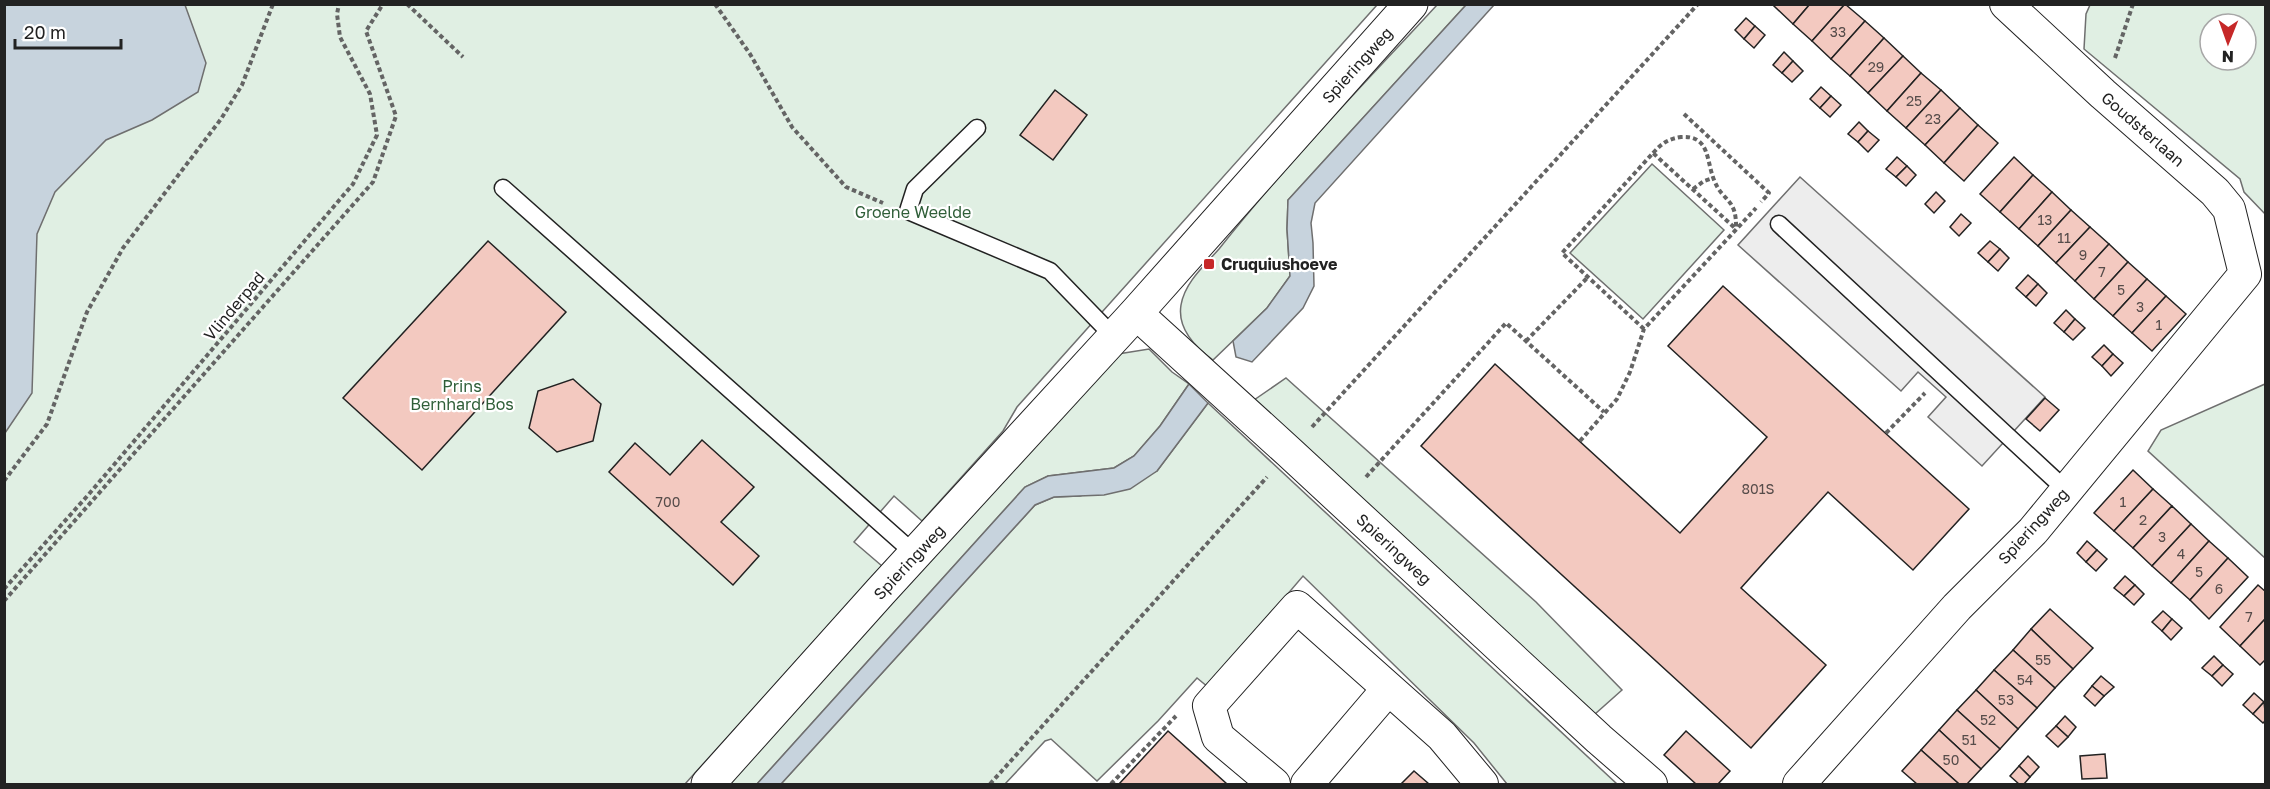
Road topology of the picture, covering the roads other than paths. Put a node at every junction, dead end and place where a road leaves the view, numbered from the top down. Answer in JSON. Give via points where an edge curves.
{"nodes":[{"id":1,"x":1411,"y":4,"type":"edge"},
{"id":2,"x":2006,"y":4,"type":"edge"},
{"id":3,"x":977,"y":128,"type":"dead end"},
{"id":4,"x":503,"y":188,"type":"dead end"},
{"id":5,"x":1779,"y":224,"type":"dead end"},
{"id":6,"x":2255,"y":273,"type":"edge"},
{"id":7,"x":1136,"y":313,"type":"junction"},
{"id":8,"x":1114,"y":337,"type":"junction"},
{"id":9,"x":2066,"y":490,"type":"junction"},
{"id":10,"x":916,"y":555,"type":"junction"},
{"id":11,"x":1388,"y":689,"type":"junction"},
{"id":12,"x":708,"y":784,"type":"edge"},
{"id":13,"x":1274,"y":784,"type":"edge"},
{"id":14,"x":1307,"y":784,"type":"edge"},
{"id":15,"x":1482,"y":784,"type":"edge"},
{"id":16,"x":1651,"y":784,"type":"edge"},
{"id":17,"x":1799,"y":784,"type":"edge"}],
"edges":[{"from":1,"to":7,"type":"street","name":"Spieringweg"},
{"from":2,"to":6,"type":"street","name":"Goudsterlaan","via":[[2215,192],[2229,209]]},
{"from":3,"to":8,"type":"lane","via":[[915,189],[908,211],[1050,271]]},
{"from":4,"to":10,"type":"lane"},
{"from":5,"to":9,"type":"lane"},
{"from":6,"to":9,"type":"street","name":"Spieringweg"},
{"from":7,"to":8,"type":"street","name":"Spieringweg"},
{"from":7,"to":16,"type":"street","name":"Spieringweg"},
{"from":8,"to":10,"type":"street","name":"Spieringweg"},
{"from":9,"to":17,"type":"street","name":"Spieringweg"},
{"from":10,"to":12,"type":"street","name":"Spieringweg"},
{"from":11,"to":13,"type":"street","via":[[1297,607],[1209,706],[1218,738]]},
{"from":11,"to":14,"type":"street"},
{"from":11,"to":15,"type":"street","via":[[1442,736]]}]}
